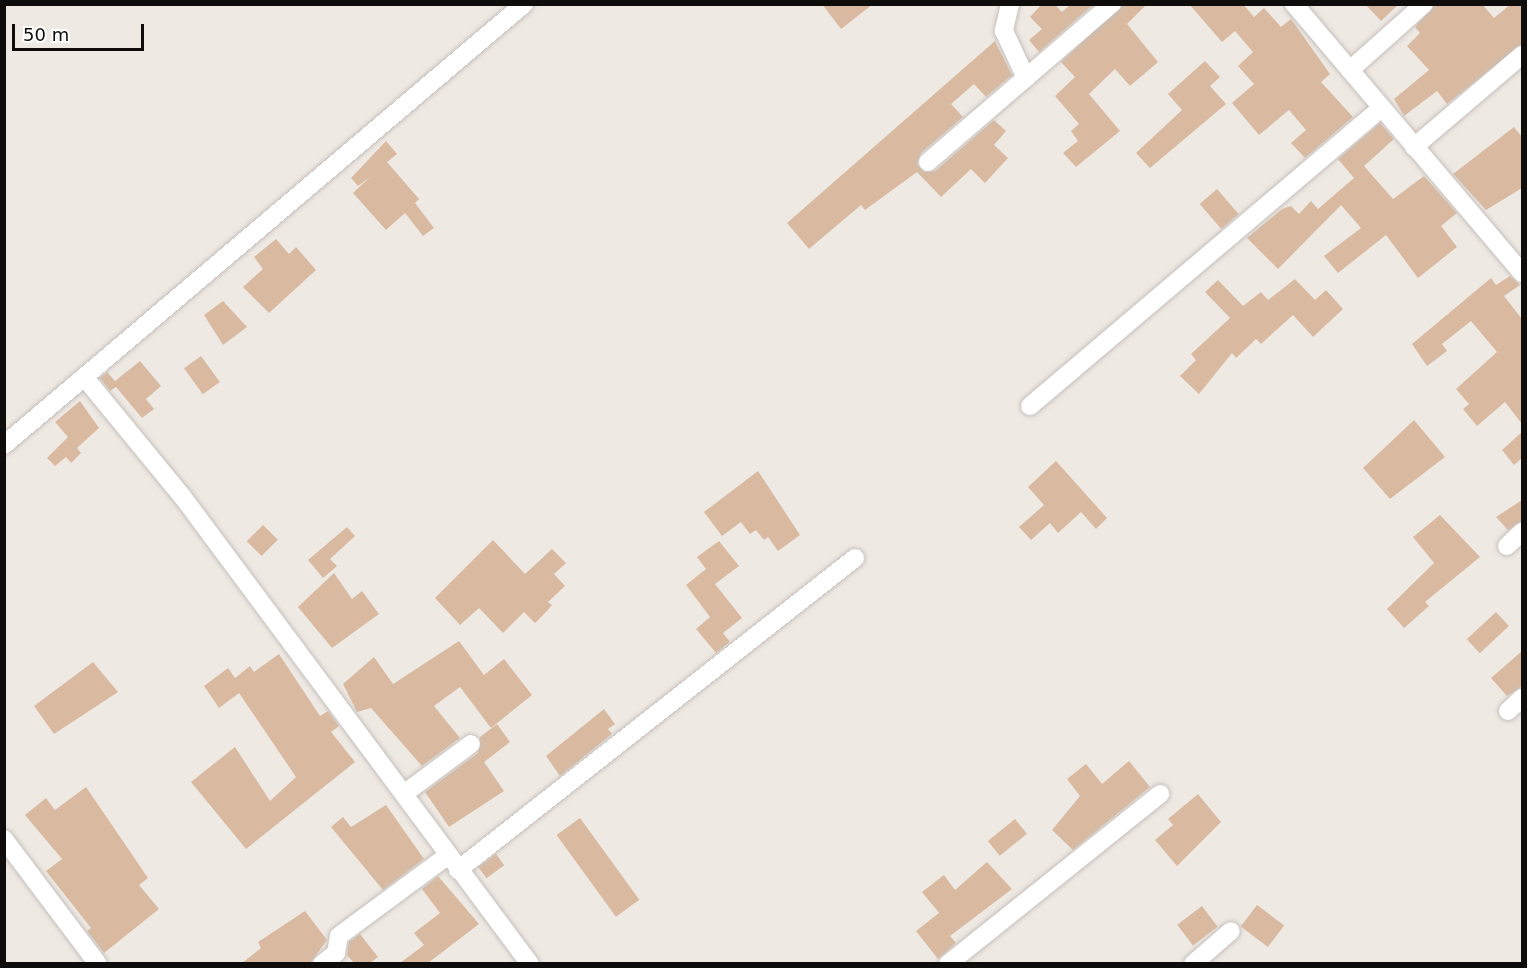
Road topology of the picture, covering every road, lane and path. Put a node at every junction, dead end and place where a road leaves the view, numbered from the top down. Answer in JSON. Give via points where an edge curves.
{"nodes":[{"id":1,"x":524,"y":4,"type":"edge"},
{"id":2,"x":1010,"y":4,"type":"edge"},
{"id":3,"x":1112,"y":4,"type":"edge"},
{"id":4,"x":1424,"y":4,"type":"edge"},
{"id":5,"x":1301,"y":7,"type":"edge"},
{"id":6,"x":1522,"y":55,"type":"edge"},
{"id":7,"x":1350,"y":70,"type":"junction"},
{"id":8,"x":1026,"y":78,"type":"junction"},
{"id":9,"x":1381,"y":108,"type":"junction"},
{"id":10,"x":1414,"y":147,"type":"junction"},
{"id":11,"x":928,"y":162,"type":"dead end"},
{"id":12,"x":1522,"y":273,"type":"edge"},
{"id":13,"x":85,"y":378,"type":"junction"},
{"id":14,"x":1030,"y":406,"type":"dead end"},
{"id":15,"x":4,"y":445,"type":"edge"},
{"id":16,"x":1522,"y":532,"type":"edge"},
{"id":17,"x":1507,"y":546,"type":"dead end"},
{"id":18,"x":855,"y":558,"type":"dead end"},
{"id":19,"x":1522,"y":698,"type":"edge"},
{"id":20,"x":1508,"y":711,"type":"dead end"},
{"id":21,"x":471,"y":744,"type":"dead end"},
{"id":22,"x":405,"y":793,"type":"junction"},
{"id":23,"x":1160,"y":794,"type":"dead end"},
{"id":24,"x":4,"y":839,"type":"edge"},
{"id":25,"x":453,"y":863,"type":"junction"},
{"id":26,"x":1231,"y":931,"type":"dead end"},
{"id":27,"x":98,"y":963,"type":"edge"},
{"id":28,"x":322,"y":963,"type":"edge"},
{"id":29,"x":530,"y":963,"type":"edge"},
{"id":30,"x":948,"y":963,"type":"edge"},
{"id":31,"x":1193,"y":963,"type":"edge"}],
"edges":[{"from":1,"to":13,"type":"street"},
{"from":2,"to":8,"type":"street","via":[[1004,30]]},
{"from":3,"to":8,"type":"street"},
{"from":4,"to":7,"type":"street"},
{"from":5,"to":7,"type":"street"},
{"from":6,"to":10,"type":"street"},
{"from":7,"to":9,"type":"street"},
{"from":8,"to":11,"type":"street"},
{"from":9,"to":10,"type":"street"},
{"from":9,"to":14,"type":"street"},
{"from":10,"to":12,"type":"street"},
{"from":13,"to":15,"type":"street"},
{"from":13,"to":22,"type":"street","via":[[182,496]]},
{"from":16,"to":17,"type":"street"},
{"from":18,"to":25,"type":"street"},
{"from":19,"to":20,"type":"street"},
{"from":21,"to":22,"type":"street"},
{"from":22,"to":25,"type":"street"},
{"from":23,"to":30,"type":"street"},
{"from":24,"to":27,"type":"street"},
{"from":25,"to":28,"type":"street","via":[[339,936],[336,953]]},
{"from":25,"to":29,"type":"street"},
{"from":26,"to":31,"type":"street"}]}
